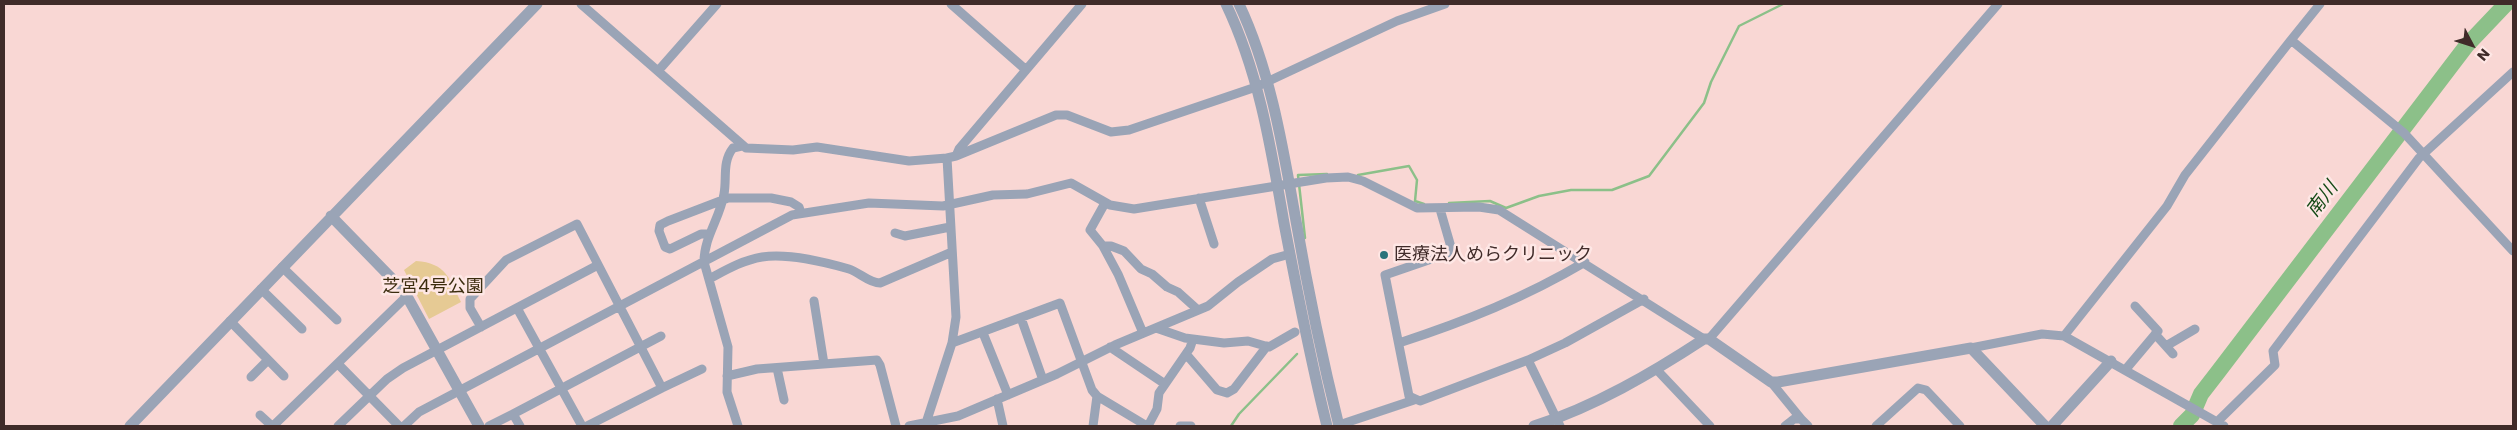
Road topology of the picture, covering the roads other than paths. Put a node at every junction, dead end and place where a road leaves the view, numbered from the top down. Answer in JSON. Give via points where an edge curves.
{"nodes":[{"id":1,"x":537,"y":4,"type":"edge"},
{"id":2,"x":581,"y":4,"type":"edge"},
{"id":3,"x":717,"y":4,"type":"edge"},
{"id":4,"x":951,"y":4,"type":"edge"},
{"id":5,"x":1082,"y":4,"type":"edge"},
{"id":6,"x":1226,"y":4,"type":"edge"},
{"id":7,"x":1239,"y":4,"type":"edge"},
{"id":8,"x":1444,"y":4,"type":"edge"},
{"id":9,"x":1998,"y":4,"type":"edge"},
{"id":10,"x":2320,"y":4,"type":"edge"},
{"id":11,"x":2291,"y":40,"type":"junction"},
{"id":12,"x":1026,"y":69,"type":"junction"},
{"id":13,"x":658,"y":72,"type":"junction"},
{"id":14,"x":2513,"y":72,"type":"edge"},
{"id":15,"x":1262,"y":84,"type":"junction"},
{"id":16,"x":742,"y":146,"type":"junction"},
{"id":17,"x":2423,"y":154,"type":"junction"},
{"id":18,"x":956,"y":156,"type":"junction"},
{"id":19,"x":947,"y":158,"type":"junction"},
{"id":20,"x":1284,"y":186,"type":"junction"},
{"id":21,"x":1199,"y":198,"type":"junction"},
{"id":22,"x":722,"y":200,"type":"junction"},
{"id":23,"x":1105,"y":203,"type":"junction"},
{"id":24,"x":949,"y":205,"type":"junction"},
{"id":25,"x":1440,"y":209,"type":"junction"},
{"id":26,"x":801,"y":213,"type":"junction"},
{"id":27,"x":330,"y":216,"type":"junction"},
{"id":28,"x":950,"y":227,"type":"junction"},
{"id":29,"x":895,"y":233,"type":"dead end"},
{"id":30,"x":710,"y":234,"type":"junction"},
{"id":31,"x":1214,"y":244,"type":"dead end"},
{"id":32,"x":1103,"y":246,"type":"junction"},
{"id":33,"x":2513,"y":251,"type":"edge"},
{"id":34,"x":952,"y":252,"type":"junction"},
{"id":35,"x":1290,"y":254,"type":"junction"},
{"id":36,"x":704,"y":262,"type":"junction"},
{"id":37,"x":1585,"y":262,"type":"junction"},
{"id":38,"x":598,"y":265,"type":"junction"},
{"id":39,"x":282,"y":267,"type":"junction"},
{"id":40,"x":709,"y":278,"type":"junction"},
{"id":41,"x":261,"y":289,"type":"junction"},
{"id":42,"x":407,"y":296,"type":"junction"},
{"id":43,"x":1644,"y":300,"type":"junction"},
{"id":44,"x":814,"y":301,"type":"dead end"},
{"id":45,"x":620,"y":306,"type":"junction"},
{"id":46,"x":2136,"y":306,"type":"dead end"},
{"id":47,"x":517,"y":308,"type":"junction"},
{"id":48,"x":1198,"y":310,"type":"junction"},
{"id":49,"x":1021,"y":318,"type":"junction"},
{"id":50,"x":337,"y":320,"type":"dead end"},
{"id":51,"x":230,"y":321,"type":"junction"},
{"id":52,"x":481,"y":327,"type":"junction"},
{"id":53,"x":1156,"y":328,"type":"junction"},
{"id":54,"x":302,"y":329,"type":"dead end"},
{"id":55,"x":2195,"y":329,"type":"dead end"},
{"id":56,"x":1295,"y":332,"type":"dead end"},
{"id":57,"x":983,"y":333,"type":"junction"},
{"id":58,"x":1143,"y":333,"type":"junction"},
{"id":59,"x":2155,"y":334,"type":"junction"},
{"id":60,"x":661,"y":336,"type":"dead end"},
{"id":61,"x":2064,"y":336,"type":"junction"},
{"id":62,"x":1193,"y":339,"type":"junction"},
{"id":63,"x":1707,"y":339,"type":"junction"},
{"id":64,"x":1399,"y":343,"type":"junction"},
{"id":65,"x":952,"y":344,"type":"junction"},
{"id":66,"x":1267,"y":346,"type":"junction"},
{"id":67,"x":2166,"y":346,"type":"junction"},
{"id":68,"x":1110,"y":347,"type":"junction"},
{"id":69,"x":539,"y":348,"type":"junction"},
{"id":70,"x":642,"y":348,"type":"junction"},
{"id":71,"x":1971,"y":348,"type":"junction"},
{"id":72,"x":437,"y":350,"type":"junction"},
{"id":73,"x":1186,"y":354,"type":"junction"},
{"id":74,"x":2173,"y":354,"type":"dead end"},
{"id":75,"x":268,"y":360,"type":"junction"},
{"id":76,"x":1528,"y":360,"type":"junction"},
{"id":77,"x":2111,"y":361,"type":"junction"},
{"id":78,"x":1082,"y":363,"type":"junction"},
{"id":79,"x":338,"y":364,"type":"junction"},
{"id":80,"x":824,"y":364,"type":"junction"},
{"id":81,"x":778,"y":368,"type":"junction"},
{"id":82,"x":702,"y":369,"type":"dead end"},
{"id":83,"x":2126,"y":369,"type":"junction"},
{"id":84,"x":1657,"y":370,"type":"junction"},
{"id":85,"x":284,"y":376,"type":"dead end"},
{"id":86,"x":727,"y":376,"type":"junction"},
{"id":87,"x":251,"y":377,"type":"dead end"},
{"id":88,"x":1044,"y":380,"type":"junction"},
{"id":89,"x":1770,"y":382,"type":"junction"},
{"id":90,"x":1165,"y":384,"type":"junction"},
{"id":91,"x":561,"y":388,"type":"junction"},
{"id":92,"x":662,"y":388,"type":"junction"},
{"id":93,"x":459,"y":391,"type":"junction"},
{"id":94,"x":1008,"y":395,"type":"junction"},
{"id":95,"x":1097,"y":396,"type":"junction"},
{"id":96,"x":368,"y":397,"type":"junction"},
{"id":97,"x":997,"y":399,"type":"junction"},
{"id":98,"x":784,"y":400,"type":"dead end"},
{"id":99,"x":1414,"y":400,"type":"junction"},
{"id":100,"x":513,"y":414,"type":"junction"},
{"id":101,"x":260,"y":415,"type":"dead end"},
{"id":102,"x":2217,"y":422,"type":"edge"},
{"id":103,"x":1558,"y":423,"type":"edge"},
{"id":104,"x":1805,"y":423,"type":"edge"},
{"id":105,"x":926,"y":424,"type":"edge"},
{"id":106,"x":1342,"y":425,"type":"edge"},
{"id":107,"x":130,"y":426,"type":"edge"},
{"id":108,"x":272,"y":426,"type":"edge"},
{"id":109,"x":338,"y":426,"type":"edge"},
{"id":110,"x":399,"y":426,"type":"edge"},
{"id":111,"x":404,"y":426,"type":"edge"},
{"id":112,"x":479,"y":426,"type":"edge"},
{"id":113,"x":489,"y":426,"type":"edge"},
{"id":114,"x":520,"y":426,"type":"edge"},
{"id":115,"x":582,"y":426,"type":"edge"},
{"id":116,"x":587,"y":426,"type":"edge"},
{"id":117,"x":738,"y":426,"type":"edge"},
{"id":118,"x":896,"y":426,"type":"edge"},
{"id":119,"x":909,"y":426,"type":"edge"},
{"id":120,"x":1003,"y":426,"type":"edge"},
{"id":121,"x":1093,"y":426,"type":"edge"},
{"id":122,"x":1147,"y":426,"type":"edge"},
{"id":123,"x":1180,"y":426,"type":"edge"},
{"id":124,"x":1192,"y":426,"type":"edge"},
{"id":125,"x":1326,"y":426,"type":"edge"},
{"id":126,"x":1534,"y":426,"type":"edge"},
{"id":127,"x":1710,"y":426,"type":"edge"},
{"id":128,"x":1784,"y":426,"type":"edge"},
{"id":129,"x":1876,"y":426,"type":"edge"},
{"id":130,"x":1960,"y":426,"type":"edge"},
{"id":131,"x":2045,"y":426,"type":"edge"},
{"id":132,"x":2052,"y":426,"type":"edge"}],
"edges":[{"from":1,"to":27,"type":"street"},
{"from":2,"to":13,"type":"street"},
{"from":3,"to":13,"type":"street"},
{"from":4,"to":12,"type":"street"},
{"from":5,"to":12,"type":"street"},
{"from":6,"to":15,"type":"street"},
{"from":7,"to":15,"type":"street","via":[[1257,49]]},
{"from":8,"to":15,"type":"street","via":[[1397,21]]},
{"from":9,"to":63,"type":"street"},
{"from":10,"to":11,"type":"street"},
{"from":11,"to":17,"type":"street","via":[[2402,131]]},
{"from":11,"to":61,"type":"street","via":[[2185,175],[2167,206]]},
{"from":12,"to":18,"type":"street"},
{"from":13,"to":16,"type":"street"},
{"from":14,"to":17,"type":"street"},
{"from":15,"to":18,"type":"street","via":[[1128,130],[1111,132],[1056,114]]},
{"from":15,"to":20,"type":"street","via":[[1278,121]]},
{"from":16,"to":19,"type":"street","via":[[793,150],[817,147],[872,154],[895,161]]},
{"from":16,"to":22,"type":"street","via":[[734,148],[727,161]]},
{"from":17,"to":33,"type":"street"},
{"from":17,"to":102,"type":"street","via":[[2272,351],[2275,365]]},
{"from":18,"to":19,"type":"street"},
{"from":19,"to":24,"type":"street"},
{"from":20,"to":21,"type":"street"},
{"from":20,"to":25,"type":"street","via":[[1348,177],[1363,180],[1416,208]]},
{"from":20,"to":35,"type":"street"},
{"from":20,"to":106,"type":"street","via":[[1321,355]]},
{"from":21,"to":23,"type":"street","via":[[1134,209]]},
{"from":21,"to":31,"type":"street"},
{"from":22,"to":26,"type":"street","via":[[771,198],[794,203]]},
{"from":22,"to":30,"type":"street"},
{"from":22,"to":30,"type":"street","via":[[668,221],[660,225],[659,231],[665,247],[670,250],[701,234]]},
{"from":23,"to":24,"type":"street","via":[[1071,183],[1027,194],[993,195]]},
{"from":23,"to":32,"type":"street","via":[[1090,228]]},
{"from":24,"to":26,"type":"street","via":[[869,203]]},
{"from":24,"to":28,"type":"street"},
{"from":25,"to":37,"type":"street","via":[[1494,208]]},
{"from":25,"to":64,"type":"street","via":[[1451,247],[1449,253],[1385,275]]},
{"from":26,"to":36,"type":"street"},
{"from":27,"to":39,"type":"street"},
{"from":27,"to":42,"type":"street"},
{"from":28,"to":29,"type":"street","via":[[905,236]]},
{"from":28,"to":34,"type":"street"},
{"from":30,"to":36,"type":"street","via":[[704,250]]},
{"from":32,"to":48,"type":"street","via":[[1124,250],[1141,269],[1178,292]]},
{"from":32,"to":58,"type":"street"},
{"from":34,"to":40,"type":"street","via":[[880,283],[834,265],[771,256],[742,262]]},
{"from":34,"to":65,"type":"street","via":[[956,317]]},
{"from":35,"to":48,"type":"street","via":[[1272,260]]},
{"from":35,"to":125,"type":"street","via":[[1309,357]]},
{"from":36,"to":40,"type":"street"},
{"from":36,"to":45,"type":"street"},
{"from":37,"to":43,"type":"street"},
{"from":37,"to":64,"type":"street","via":[[1528,294],[1456,325]]},
{"from":38,"to":45,"type":"street"},
{"from":38,"to":47,"type":"street"},
{"from":38,"to":52,"type":"street","via":[[578,224],[506,260],[470,299],[470,308]]},
{"from":39,"to":41,"type":"street"},
{"from":39,"to":50,"type":"street"},
{"from":40,"to":86,"type":"street","via":[[728,346]]},
{"from":41,"to":51,"type":"street"},
{"from":41,"to":54,"type":"street"},
{"from":42,"to":72,"type":"street"},
{"from":42,"to":79,"type":"street"},
{"from":43,"to":63,"type":"street"},
{"from":43,"to":76,"type":"street"},
{"from":44,"to":80,"type":"street"},
{"from":45,"to":69,"type":"street"},
{"from":45,"to":70,"type":"street"},
{"from":46,"to":59,"type":"street","via":[[2158,331]]},
{"from":47,"to":52,"type":"street"},
{"from":47,"to":69,"type":"street"},
{"from":48,"to":53,"type":"street"},
{"from":49,"to":57,"type":"street"},
{"from":49,"to":78,"type":"street","via":[[1060,303]]},
{"from":49,"to":88,"type":"street"},
{"from":51,"to":75,"type":"street"},
{"from":51,"to":107,"type":"street"},
{"from":52,"to":72,"type":"street"},
{"from":53,"to":58,"type":"street"},
{"from":53,"to":62,"type":"street"},
{"from":55,"to":67,"type":"street"},
{"from":56,"to":66,"type":"street"},
{"from":57,"to":65,"type":"street"},
{"from":57,"to":94,"type":"street"},
{"from":58,"to":68,"type":"street"},
{"from":59,"to":67,"type":"street"},
{"from":59,"to":83,"type":"street"},
{"from":60,"to":70,"type":"street"},
{"from":61,"to":71,"type":"street","via":[[2042,334]]},
{"from":61,"to":77,"type":"street"},
{"from":62,"to":66,"type":"street","via":[[1224,343],[1248,341]]},
{"from":62,"to":73,"type":"street"},
{"from":63,"to":84,"type":"street"},
{"from":63,"to":89,"type":"street"},
{"from":64,"to":99,"type":"street","via":[[1409,396]]},
{"from":65,"to":105,"type":"street"},
{"from":66,"to":73,"type":"street","via":[[1234,389],[1227,393],[1217,390]]},
{"from":67,"to":74,"type":"street"},
{"from":68,"to":78,"type":"street"},
{"from":68,"to":90,"type":"street"},
{"from":69,"to":91,"type":"street"},
{"from":69,"to":93,"type":"street"},
{"from":70,"to":91,"type":"street"},
{"from":70,"to":92,"type":"street"},
{"from":71,"to":89,"type":"street"},
{"from":71,"to":131,"type":"street"},
{"from":72,"to":93,"type":"street"},
{"from":72,"to":96,"type":"street","via":[[394,374]]},
{"from":73,"to":90,"type":"street"},
{"from":75,"to":85,"type":"street"},
{"from":75,"to":87,"type":"street"},
{"from":76,"to":99,"type":"street","via":[[1420,401]]},
{"from":76,"to":103,"type":"street"},
{"from":77,"to":83,"type":"street"},
{"from":77,"to":132,"type":"street"},
{"from":78,"to":88,"type":"street"},
{"from":78,"to":95,"type":"street"},
{"from":79,"to":96,"type":"street"},
{"from":79,"to":108,"type":"street"},
{"from":80,"to":81,"type":"street"},
{"from":80,"to":118,"type":"street","via":[[878,361]]},
{"from":81,"to":86,"type":"street"},
{"from":81,"to":98,"type":"street"},
{"from":82,"to":92,"type":"street"},
{"from":83,"to":102,"type":"street"},
{"from":84,"to":103,"type":"street"},
{"from":84,"to":127,"type":"street"},
{"from":86,"to":117,"type":"street","via":[[727,392]]},
{"from":88,"to":94,"type":"street"},
{"from":89,"to":104,"type":"street"},
{"from":90,"to":122,"type":"street","via":[[1158,396],[1156,413]]},
{"from":91,"to":100,"type":"street"},
{"from":91,"to":115,"type":"street"},
{"from":92,"to":116,"type":"street"},
{"from":93,"to":111,"type":"street","via":[[420,412]]},
{"from":93,"to":112,"type":"street"},
{"from":94,"to":97,"type":"street"},
{"from":95,"to":121,"type":"street"},
{"from":95,"to":122,"type":"street"},
{"from":96,"to":109,"type":"street"},
{"from":96,"to":110,"type":"street"},
{"from":97,"to":105,"type":"street","via":[[958,416]]},
{"from":97,"to":120,"type":"street"},
{"from":99,"to":106,"type":"street"},
{"from":100,"to":113,"type":"street"},
{"from":100,"to":114,"type":"street"},
{"from":101,"to":108,"type":"street"},
{"from":103,"to":126,"type":"street"},
{"from":104,"to":128,"type":"street","via":[[1792,419]]},
{"from":105,"to":119,"type":"street"},
{"from":123,"to":124,"type":"street"},
{"from":129,"to":130,"type":"street","via":[[1918,388],[1926,390]]}]}
